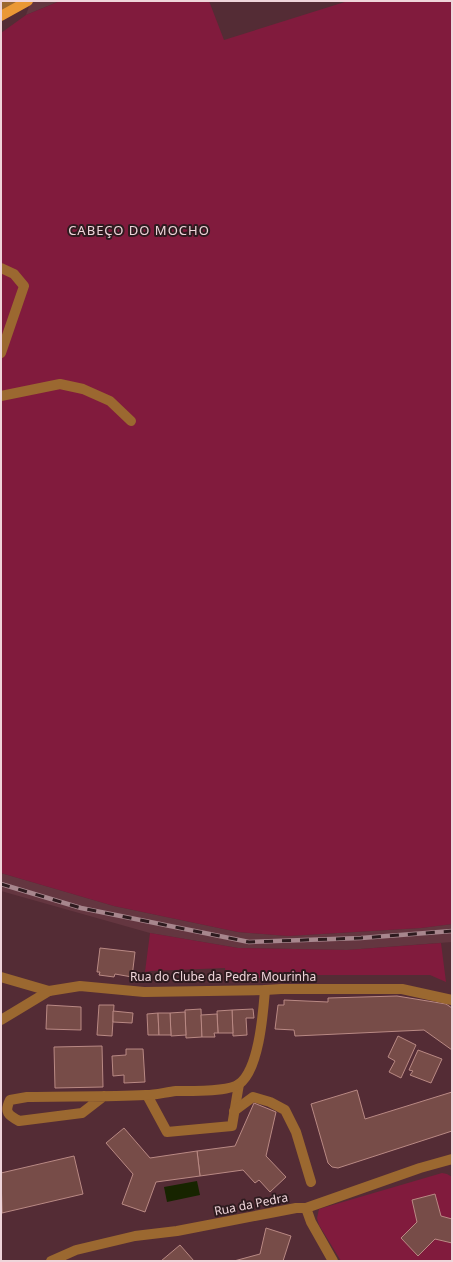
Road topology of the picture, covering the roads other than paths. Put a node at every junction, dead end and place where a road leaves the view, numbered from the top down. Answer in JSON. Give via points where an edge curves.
{"nodes":[{"id":1,"x":23,"y":1,"type":"edge"},
{"id":2,"x":28,"y":1,"type":"edge"},
{"id":3,"x":1,"y":6,"type":"edge"},
{"id":4,"x":1,"y":16,"type":"edge"},
{"id":5,"x":1,"y":268,"type":"edge"},
{"id":6,"x":1,"y":353,"type":"edge"},
{"id":7,"x":1,"y":396,"type":"edge"},
{"id":8,"x":131,"y":420,"type":"dead end"},
{"id":9,"x":1,"y":977,"type":"edge"},
{"id":10,"x":265,"y":990,"type":"junction"},
{"id":11,"x":49,"y":991,"type":"junction"},
{"id":12,"x":452,"y":1000,"type":"edge"},
{"id":13,"x":1,"y":1020,"type":"edge"},
{"id":14,"x":239,"y":1084,"type":"junction"},
{"id":15,"x":147,"y":1095,"type":"junction"},
{"id":16,"x":104,"y":1096,"type":"junction"},
{"id":17,"x":234,"y":1111,"type":"junction"},
{"id":18,"x":452,"y":1159,"type":"edge"},
{"id":19,"x":311,"y":1182,"type":"dead end"},
{"id":20,"x":306,"y":1208,"type":"junction"},
{"id":21,"x":51,"y":1261,"type":"edge"},
{"id":22,"x":333,"y":1261,"type":"edge"}],
"edges":[{"from":1,"to":3,"type":"street"},
{"from":2,"to":4,"type":"main road"},
{"from":5,"to":6,"type":"street","via":[[14,274],[24,286]]},
{"from":7,"to":8,"type":"street","via":[[60,384],[83,389],[110,402]]},
{"from":9,"to":11,"type":"street"},
{"from":10,"to":11,"type":"street","name":"Rua do Clube da Pedra Mourinha","via":[[144,992],[80,986]]},
{"from":10,"to":12,"type":"street","name":"Rua do Clube da Pedra Mourinha","via":[[402,989]]},
{"from":10,"to":14,"type":"street","via":[[255,1056],[251,1069]]},
{"from":11,"to":13,"type":"street","name":"Rua do Clube da Pedra Mourinha"},
{"from":14,"to":15,"type":"street","via":[[228,1089]]},
{"from":14,"to":17,"type":"street"},
{"from":15,"to":16,"type":"street"},
{"from":15,"to":17,"type":"street","via":[[167,1132],[232,1126]]},
{"from":16,"to":16,"type":"street","via":[[27,1097],[10,1100],[6,1106],[11,1117],[19,1120],[82,1113]]},
{"from":17,"to":19,"type":"street","via":[[253,1097],[285,1110],[296,1132]]},
{"from":18,"to":20,"type":"street","name":"Rua da Pedra"},
{"from":20,"to":21,"type":"street","name":"Rua da Pedra","via":[[135,1236],[76,1250]]},
{"from":20,"to":22,"type":"street"}]}
